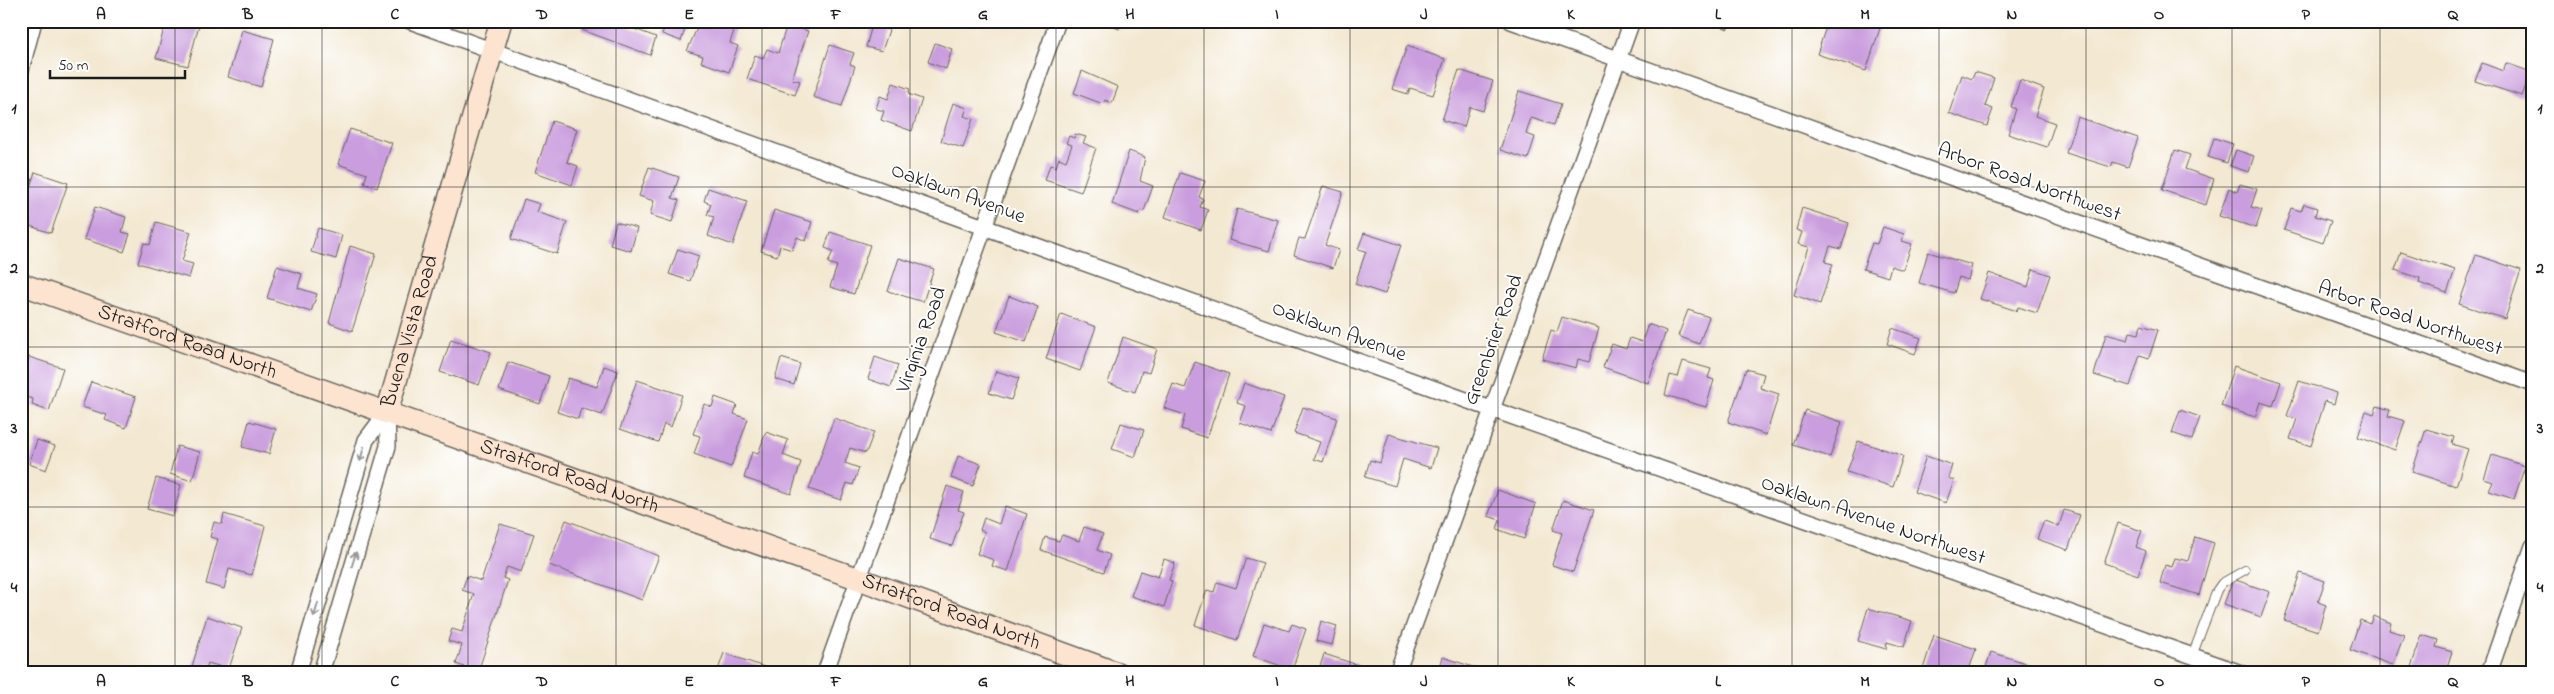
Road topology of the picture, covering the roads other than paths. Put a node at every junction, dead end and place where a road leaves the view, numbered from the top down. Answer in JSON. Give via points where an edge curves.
{"nodes":[{"id":1,"x":34,"y":21,"type":"edge"},
{"id":2,"x":410,"y":21,"type":"edge"},
{"id":3,"x":501,"y":21,"type":"edge"},
{"id":4,"x":1058,"y":21,"type":"edge"},
{"id":5,"x":1510,"y":21,"type":"edge"},
{"id":6,"x":1632,"y":21,"type":"edge"},
{"id":7,"x":493,"y":50,"type":"junction"},
{"id":8,"x":1619,"y":60,"type":"junction"},
{"id":9,"x":21,"y":70,"type":"edge"},
{"id":10,"x":985,"y":226,"type":"junction"},
{"id":11,"x":21,"y":284,"type":"edge"},
{"id":12,"x":2533,"y":384,"type":"edge"},
{"id":13,"x":1491,"y":409,"type":"junction"},
{"id":14,"x":387,"y":412,"type":"junction"},
{"id":15,"x":2533,"y":546,"type":"edge"},
{"id":16,"x":2245,"y":570,"type":"dead end"},
{"id":17,"x":859,"y":579,"type":"junction"},
{"id":18,"x":2192,"y":656,"type":"junction"},
{"id":19,"x":298,"y":673,"type":"edge"},
{"id":20,"x":321,"y":673,"type":"edge"},
{"id":21,"x":825,"y":673,"type":"edge"},
{"id":22,"x":1118,"y":673,"type":"edge"},
{"id":23,"x":1397,"y":673,"type":"edge"},
{"id":24,"x":2241,"y":673,"type":"edge"},
{"id":25,"x":2489,"y":673,"type":"edge"}],
"edges":[{"from":1,"to":9,"type":"street"},
{"from":2,"to":7,"type":"street","name":"Oaklawn Avenue"},
{"from":3,"to":7,"type":"main road","name":"Buena Vista Road"},
{"from":4,"to":10,"type":"street","name":"Virginia Road"},
{"from":5,"to":8,"type":"street","name":"Arbor Road Northwest"},
{"from":6,"to":8,"type":"street","name":"Greenbrier Road"},
{"from":7,"to":10,"type":"street","name":"Oaklawn Avenue"},
{"from":7,"to":14,"type":"main road","name":"Buena Vista Road"},
{"from":8,"to":12,"type":"street","name":"Arbor Road Northwest"},
{"from":8,"to":13,"type":"street","name":"Greenbrier Road"},
{"from":10,"to":13,"type":"street","name":"Oaklawn Avenue"},
{"from":10,"to":17,"type":"street","name":"Virginia Road"},
{"from":11,"to":14,"type":"main road","name":"Stratford Road North"},
{"from":13,"to":18,"type":"street","name":"Oaklawn Avenue Northwest"},
{"from":13,"to":23,"type":"street","name":"Greenbrier Road"},
{"from":14,"to":17,"type":"main road","name":"Stratford Road North"},
{"from":14,"to":19,"type":"street","one_way":true,"via":[[366,440]]},
{"from":20,"to":14,"type":"street","name":"Buena Vista Road","one_way":true,"via":[[388,446]]},
{"from":15,"to":25,"type":"street"},
{"from":16,"to":18,"type":"lane","via":[[2222,583],[2217,590]]},
{"from":17,"to":21,"type":"street","name":"Virginia Road"},
{"from":17,"to":22,"type":"main road","name":"Stratford Road North"},
{"from":18,"to":24,"type":"street","name":"Oaklawn Avenue Northwest"}]}
